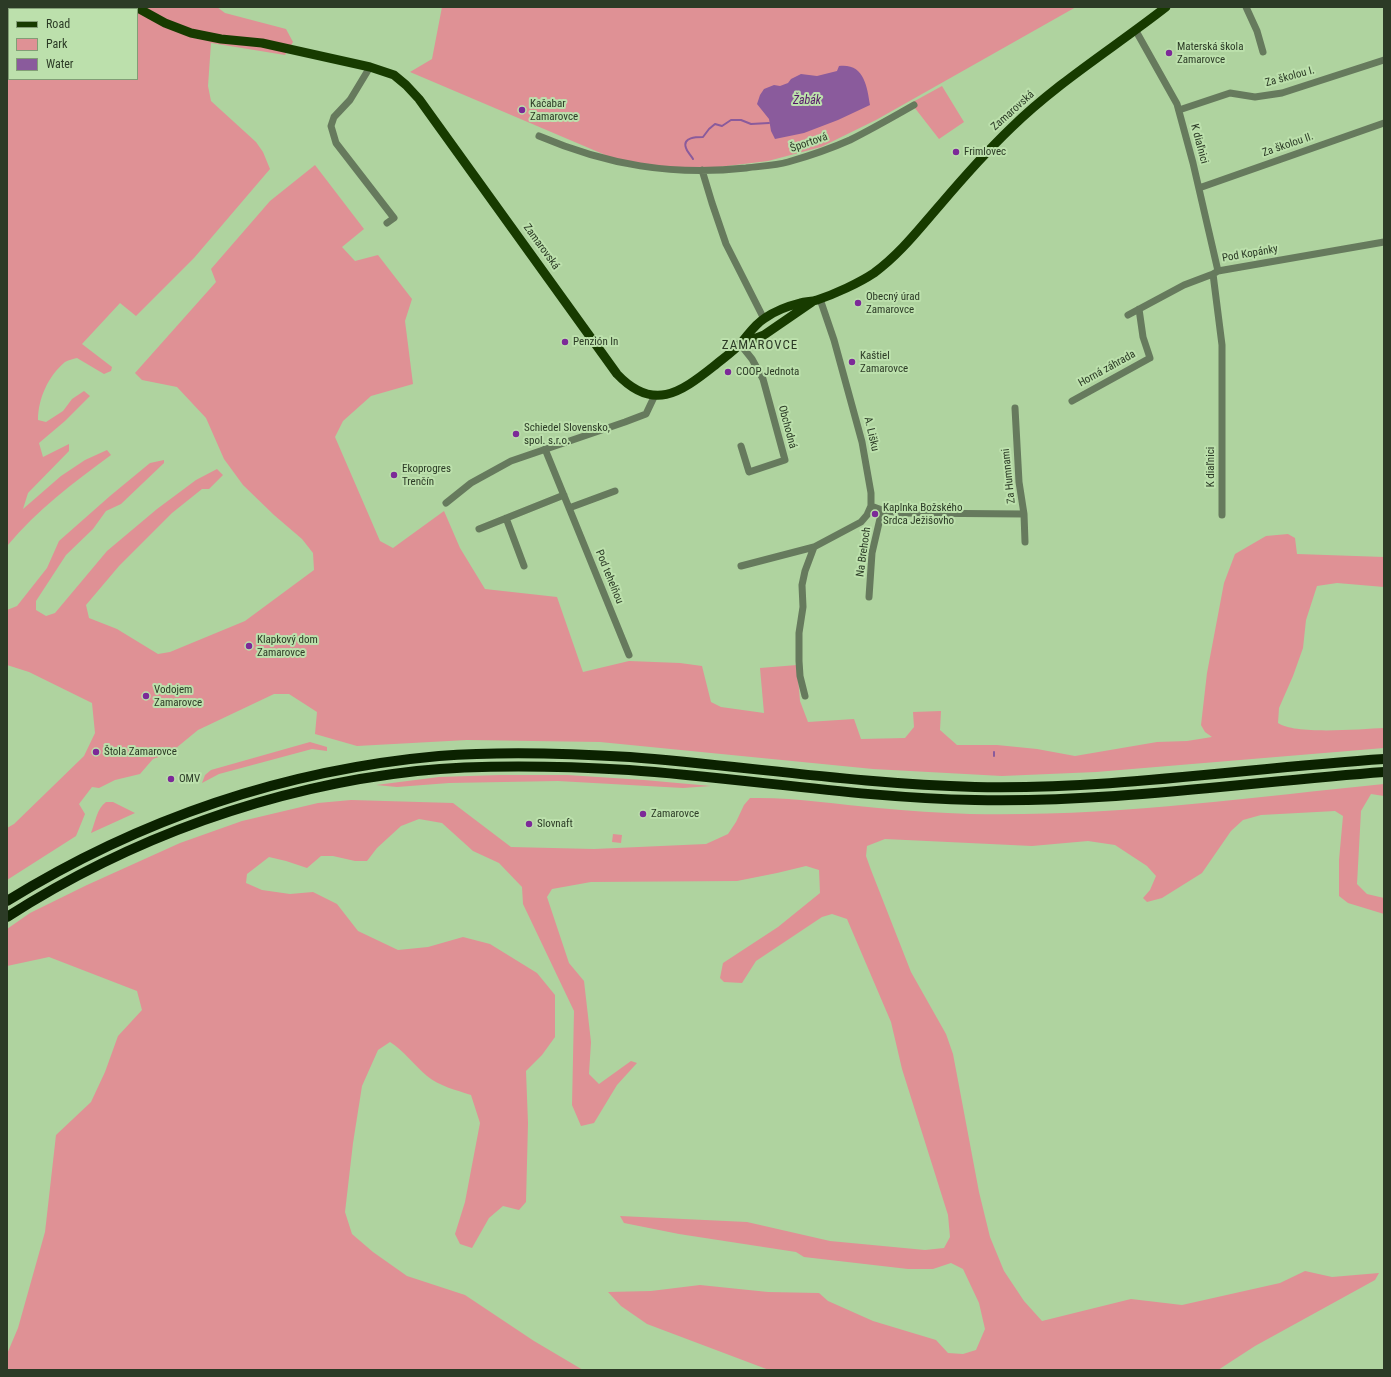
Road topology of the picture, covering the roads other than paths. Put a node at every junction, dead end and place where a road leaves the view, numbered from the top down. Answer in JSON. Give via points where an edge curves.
{"nodes":[{"id":1,"x":1166,"y":7,"type":"edge"},
{"id":2,"x":1246,"y":7,"type":"edge"},
{"id":3,"x":138,"y":8,"type":"edge"},
{"id":4,"x":1136,"y":31,"type":"junction"},
{"id":5,"x":1263,"y":52,"type":"dead end"},
{"id":6,"x":1384,"y":60,"type":"edge"},
{"id":7,"x":370,"y":67,"type":"junction"},
{"id":8,"x":914,"y":105,"type":"dead end"},
{"id":9,"x":1179,"y":110,"type":"junction"},
{"id":10,"x":1384,"y":123,"type":"edge"},
{"id":11,"x":539,"y":136,"type":"dead end"},
{"id":12,"x":702,"y":170,"type":"junction"},
{"id":13,"x":1199,"y":188,"type":"junction"},
{"id":14,"x":387,"y":223,"type":"dead end"},
{"id":15,"x":1384,"y":242,"type":"edge"},
{"id":16,"x":1215,"y":273,"type":"junction"},
{"id":17,"x":816,"y":300,"type":"junction"},
{"id":18,"x":1139,"y":309,"type":"junction"},
{"id":19,"x":1128,"y":314,"type":"dead end"},
{"id":20,"x":764,"y":319,"type":"junction"},
{"id":21,"x":740,"y":344,"type":"junction"},
{"id":22,"x":655,"y":395,"type":"junction"},
{"id":23,"x":1072,"y":402,"type":"dead end"},
{"id":24,"x":1015,"y":408,"type":"dead end"},
{"id":25,"x":741,"y":446,"type":"dead end"},
{"id":26,"x":545,"y":449,"type":"junction"},
{"id":27,"x":615,"y":491,"type":"dead end"},
{"id":28,"x":564,"y":495,"type":"junction"},
{"id":29,"x":446,"y":503,"type":"dead end"},
{"id":30,"x":871,"y":506,"type":"junction"},
{"id":31,"x":569,"y":508,"type":"junction"},
{"id":32,"x":882,"y":510,"type":"junction"},
{"id":33,"x":1024,"y":514,"type":"junction"},
{"id":34,"x":1222,"y":515,"type":"dead end"},
{"id":35,"x":506,"y":518,"type":"junction"},
{"id":36,"x":479,"y":528,"type":"dead end"},
{"id":37,"x":1025,"y":542,"type":"dead end"},
{"id":38,"x":814,"y":547,"type":"junction"},
{"id":39,"x":524,"y":566,"type":"dead end"},
{"id":40,"x":741,"y":566,"type":"dead end"},
{"id":41,"x":869,"y":597,"type":"dead end"},
{"id":42,"x":629,"y":655,"type":"dead end"},
{"id":43,"x":805,"y":696,"type":"dead end"},
{"id":44,"x":1384,"y":759,"type":"edge"},
{"id":45,"x":1384,"y":772,"type":"edge"},
{"id":46,"x":7,"y":901,"type":"edge"},
{"id":47,"x":7,"y":917,"type":"edge"}],
"edges":[{"from":1,"to":4,"type":"main road","name":"Zamarovská"},
{"from":2,"to":5,"type":"street"},
{"from":3,"to":7,"type":"main road","name":"Zamarovská","via":[[165,23],[191,33],[269,44]]},
{"from":4,"to":9,"type":"street","name":"K diaľnici"},
{"from":4,"to":17,"type":"main road","name":"Zamarovská","via":[[1061,85],[1012,126],[890,261],[873,274]]},
{"from":6,"to":9,"type":"street","name":"Za školou I.","via":[[1282,93],[1255,97],[1230,93]]},
{"from":7,"to":14,"type":"street","via":[[350,100],[334,117],[331,126],[336,143],[394,218]]},
{"from":7,"to":22,"type":"main road","name":"Zamarovská","via":[[394,75],[419,99],[617,374],[635,389]]},
{"from":8,"to":12,"type":"street","name":"Športová","via":[[849,140],[812,155],[787,162]]},
{"from":9,"to":13,"type":"street","name":"K diaľnici"},
{"from":10,"to":13,"type":"street","name":"Za školou II."},
{"from":11,"to":12,"type":"street","name":"Športová","via":[[624,164],[675,171]]},
{"from":12,"to":20,"type":"street","via":[[726,244]]},
{"from":13,"to":16,"type":"street","name":"K diaľnici"},
{"from":15,"to":16,"type":"street","name":"Pod Kopánky"},
{"from":16,"to":18,"type":"street","name":"Pod Kopánky","via":[[1184,285]]},
{"from":16,"to":34,"type":"street","name":"K diaľnici","via":[[1222,345]]},
{"from":17,"to":20,"type":"main road","name":"Zamarovská","via":[[784,308]]},
{"from":17,"to":21,"type":"main road","name":"Zamarovská","via":[[764,334]]},
{"from":17,"to":30,"type":"street","name":"A. Lišku","via":[[834,340],[862,442]]},
{"from":18,"to":19,"type":"street","name":"Pod Kopánky"},
{"from":18,"to":23,"type":"street","name":"Horná záhrada","via":[[1143,337],[1150,358]]},
{"from":20,"to":21,"type":"main road","name":"Zamarovská"},
{"from":21,"to":22,"type":"main road","name":"Zamarovská","via":[[695,381],[670,394]]},
{"from":21,"to":25,"type":"street","name":"Obchodná","via":[[763,379],[785,460],[749,472]]},
{"from":22,"to":26,"type":"street","via":[[646,414]]},
{"from":24,"to":33,"type":"street","name":"Za Humnami","via":[[1019,482]]},
{"from":26,"to":28,"type":"street","name":"Pod tehelňou"},
{"from":26,"to":29,"type":"street","via":[[492,471],[471,483]]},
{"from":27,"to":31,"type":"street"},
{"from":28,"to":31,"type":"street","name":"Pod tehelňou"},
{"from":28,"to":35,"type":"street"},
{"from":30,"to":32,"type":"street"},
{"from":30,"to":38,"type":"street","via":[[861,522]]},
{"from":31,"to":42,"type":"street","name":"Pod tehelňou"},
{"from":32,"to":33,"type":"street","via":[[901,513]]},
{"from":32,"to":41,"type":"street","name":"Na Brehoch","via":[[872,553]]},
{"from":33,"to":37,"type":"street","name":"Za Humnami"},
{"from":35,"to":36,"type":"street"},
{"from":35,"to":39,"type":"street"},
{"from":38,"to":40,"type":"street"},
{"from":38,"to":43,"type":"street","via":[[802,585],[803,607],[799,633],[800,676]]},
{"from":44,"to":46,"type":"highway","via":[[1126,783],[976,787],[897,784],[693,763],[585,755],[533,753],[432,757],[338,770],[217,801],[108,845]]},
{"from":45,"to":47,"type":"highway","via":[[1124,796],[1051,800],[974,800],[898,796],[580,768],[492,767],[416,772],[299,792],[193,824],[105,862]]}]}
